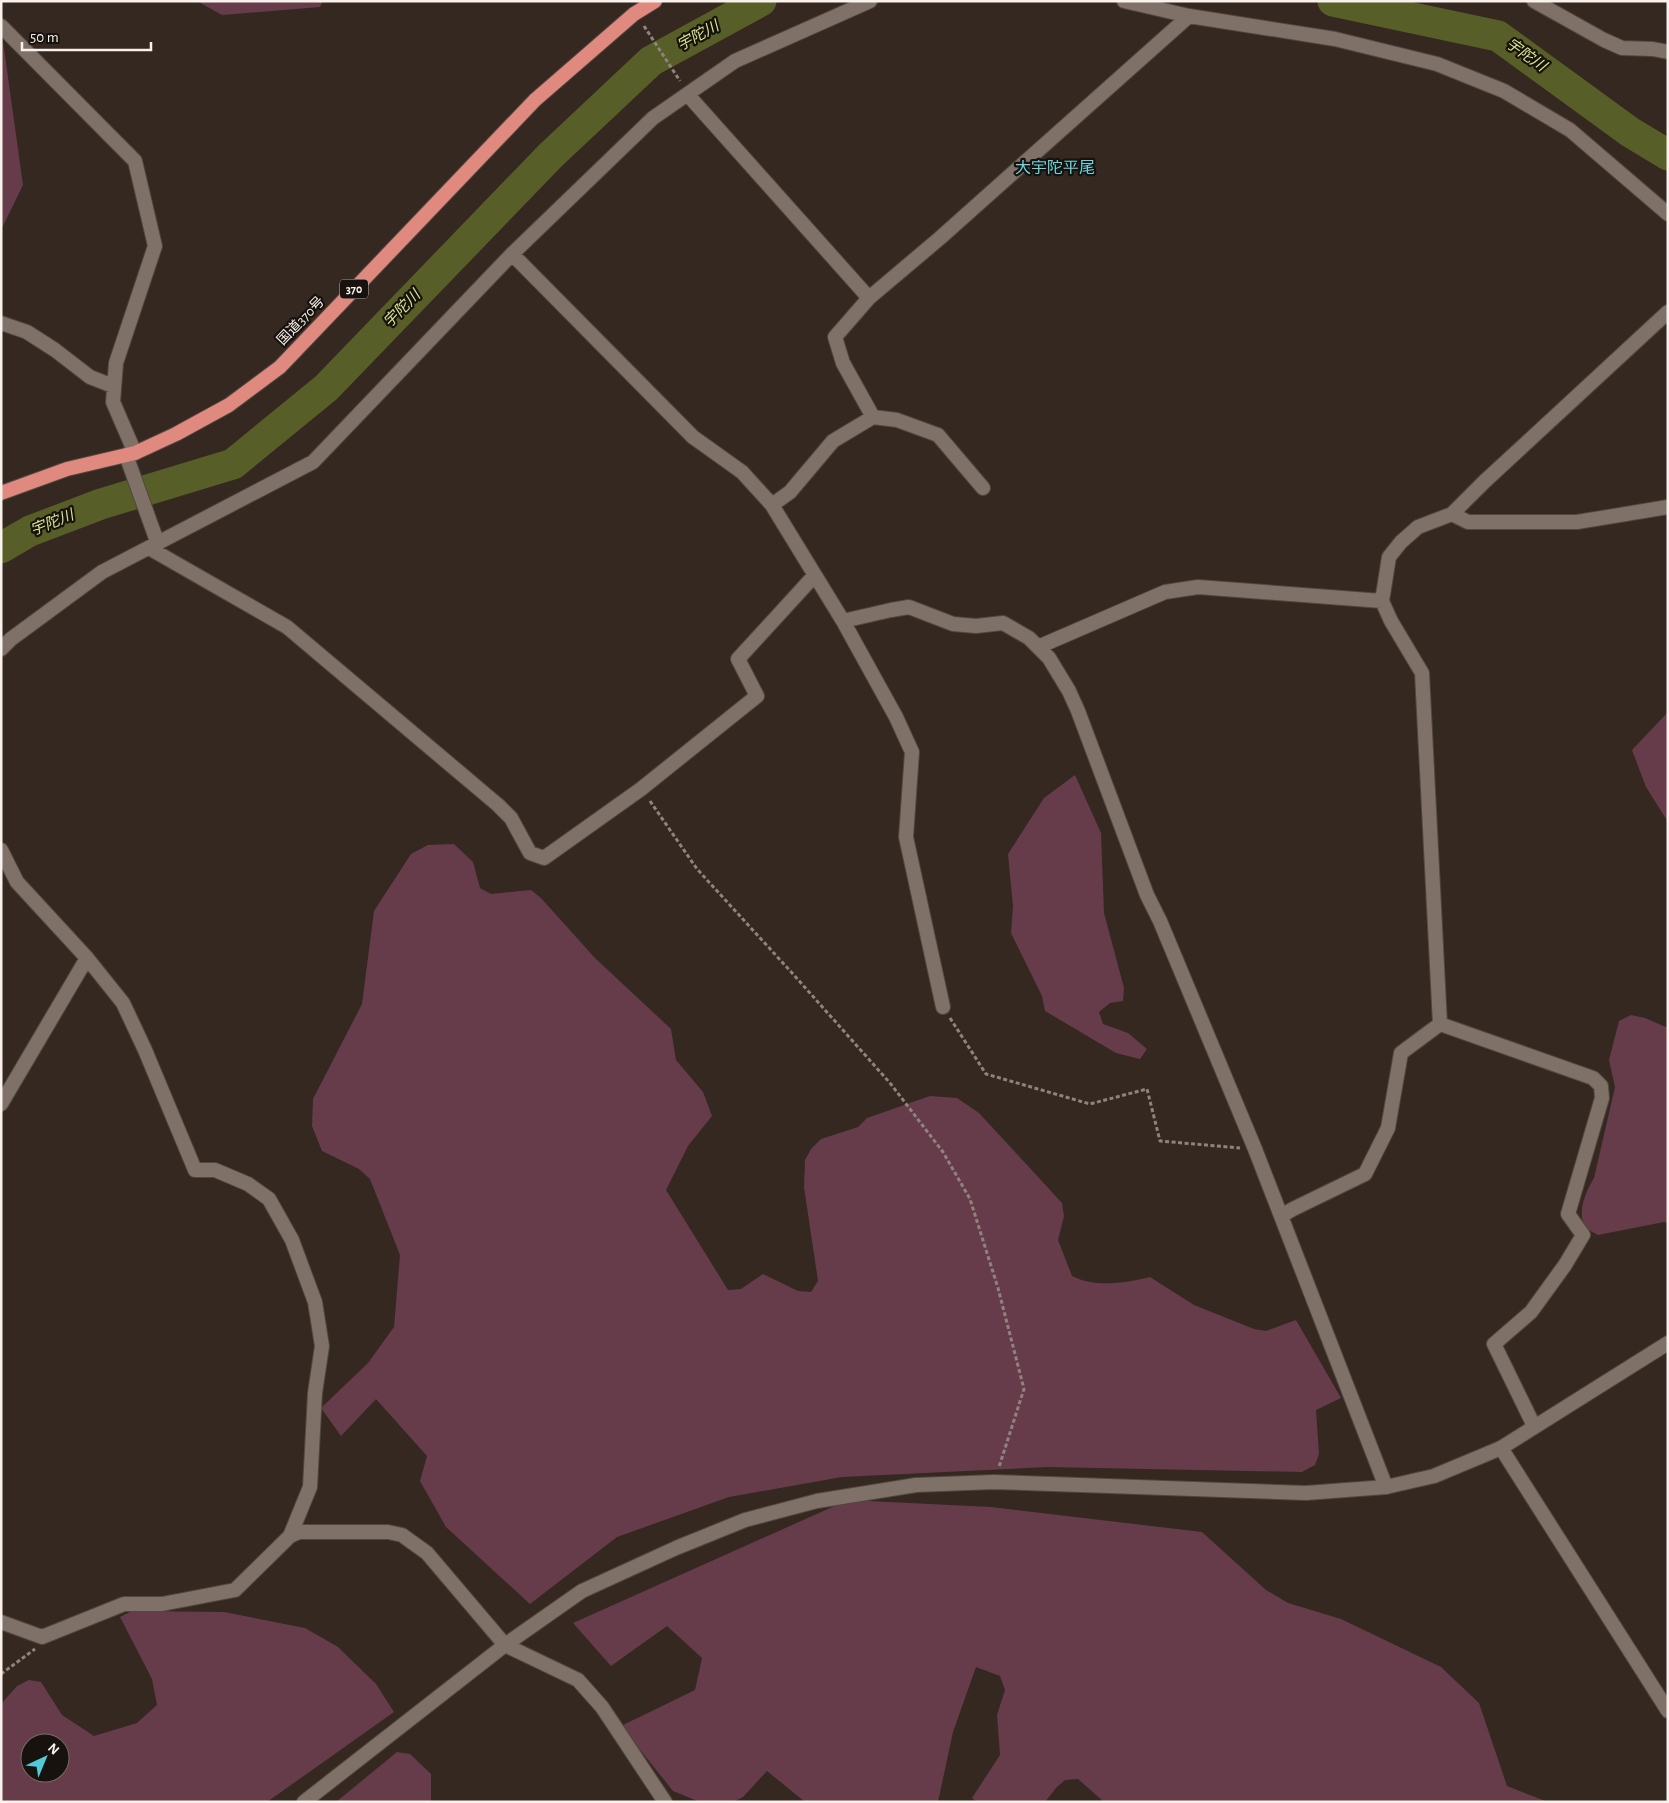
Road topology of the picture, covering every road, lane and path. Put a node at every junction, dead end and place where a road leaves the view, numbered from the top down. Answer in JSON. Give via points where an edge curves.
{"nodes":[{"id":1,"x":655,"y":1,"type":"edge"},
{"id":2,"x":870,"y":1,"type":"edge"},
{"id":3,"x":1534,"y":1,"type":"edge"},
{"id":4,"x":1132,"y":2,"type":"edge"},
{"id":5,"x":1189,"y":16,"type":"junction"},
{"id":6,"x":643,"y":24,"type":"dead end"},
{"id":7,"x":1,"y":26,"type":"edge"},
{"id":8,"x":1668,"y":52,"type":"edge"},
{"id":9,"x":684,"y":89,"type":"junction"},
{"id":10,"x":1668,"y":214,"type":"edge"},
{"id":11,"x":512,"y":254,"type":"junction"},
{"id":12,"x":869,"y":298,"type":"junction"},
{"id":13,"x":1668,"y":312,"type":"edge"},
{"id":14,"x":1,"y":323,"type":"edge"},
{"id":15,"x":113,"y":386,"type":"junction"},
{"id":16,"x":873,"y":417,"type":"junction"},
{"id":17,"x":130,"y":458,"type":"junction"},
{"id":18,"x":983,"y":488,"type":"dead end"},
{"id":19,"x":1,"y":493,"type":"edge"},
{"id":20,"x":772,"y":505,"type":"junction"},
{"id":21,"x":1668,"y":507,"type":"edge"},
{"id":22,"x":1452,"y":514,"type":"junction"},
{"id":23,"x":154,"y":542,"type":"junction"},
{"id":24,"x":814,"y":576,"type":"junction"},
{"id":25,"x":1382,"y":602,"type":"junction"},
{"id":26,"x":843,"y":622,"type":"junction"},
{"id":27,"x":1038,"y":647,"type":"junction"},
{"id":28,"x":1,"y":649,"type":"edge"},
{"id":29,"x":641,"y":789,"type":"junction"},
{"id":30,"x":1,"y":850,"type":"edge"},
{"id":31,"x":87,"y":958,"type":"junction"},
{"id":32,"x":943,"y":1007,"type":"joint"},
{"id":33,"x":1440,"y":1024,"type":"junction"},
{"id":34,"x":1,"y":1104,"type":"edge"},
{"id":35,"x":1255,"y":1149,"type":"junction"},
{"id":36,"x":1281,"y":1216,"type":"junction"},
{"id":37,"x":1668,"y":1343,"type":"edge"},
{"id":38,"x":1534,"y":1426,"type":"junction"},
{"id":39,"x":1501,"y":1448,"type":"junction"},
{"id":40,"x":994,"y":1482,"type":"junction"},
{"id":41,"x":1386,"y":1487,"type":"junction"},
{"id":42,"x":290,"y":1536,"type":"junction"},
{"id":43,"x":1,"y":1622,"type":"edge"},
{"id":44,"x":506,"y":1645,"type":"junction"},
{"id":45,"x":1668,"y":1711,"type":"edge"},
{"id":46,"x":304,"y":1802,"type":"edge"},
{"id":47,"x":665,"y":1802,"type":"edge"}],
"edges":[{"from":1,"to":17,"type":"highway","name":"国道370号","number":"370","via":[[634,14],[535,100],[280,367],[229,405]]},
{"from":2,"to":9,"type":"street","via":[[735,61]]},
{"from":3,"to":8,"type":"street","via":[[1622,48]]},
{"from":4,"to":5,"type":"street"},
{"from":5,"to":10,"type":"street","via":[[1335,39],[1437,64],[1504,91],[1570,130]]},
{"from":5,"to":12,"type":"street"},
{"from":6,"to":9,"type":"path"},
{"from":7,"to":15,"type":"street","via":[[135,161],[155,246],[116,363]]},
{"from":9,"to":11,"type":"street"},
{"from":9,"to":12,"type":"street"},
{"from":11,"to":20,"type":"street","via":[[693,437],[742,472]]},
{"from":11,"to":23,"type":"street","via":[[313,462]]},
{"from":12,"to":16,"type":"street","via":[[835,336],[843,363]]},
{"from":13,"to":22,"type":"street"},
{"from":14,"to":15,"type":"street","via":[[27,332],[90,377]]},
{"from":15,"to":17,"type":"street","via":[[113,402]]},
{"from":16,"to":18,"type":"street","via":[[897,420],[938,435]]},
{"from":16,"to":20,"type":"street","via":[[833,441],[790,492]]},
{"from":17,"to":19,"type":"highway","name":"国道370号","number":"370","via":[[67,468]]},
{"from":17,"to":23,"type":"street"},
{"from":20,"to":24,"type":"street"},
{"from":21,"to":22,"type":"street","via":[[1577,522],[1468,522]]},
{"from":22,"to":25,"type":"street","via":[[1418,527],[1389,557]]},
{"from":23,"to":28,"type":"street","via":[[102,572]]},
{"from":23,"to":29,"type":"street","via":[[287,627],[498,805],[511,818],[530,853],[544,858]]},
{"from":24,"to":26,"type":"street"},
{"from":24,"to":29,"type":"street","via":[[738,659],[758,696]]},
{"from":25,"to":27,"type":"street","via":[[1198,588],[1165,592]]},
{"from":25,"to":33,"type":"street","via":[[1422,673]]},
{"from":26,"to":27,"type":"street","via":[[909,607],[953,624],[1003,623]]},
{"from":26,"to":32,"type":"street","via":[[912,752],[906,837]]},
{"from":27,"to":35,"type":"street","via":[[1049,658],[1072,698],[1147,895]]},
{"from":29,"to":40,"type":"path","via":[[697,869],[890,1083],[943,1152],[970,1198],[1024,1389]]},
{"from":30,"to":31,"type":"street","via":[[17,882]]},
{"from":31,"to":34,"type":"street"},
{"from":31,"to":42,"type":"street","via":[[123,1003],[195,1170],[215,1170],[248,1184],[269,1199],[292,1240],[315,1302],[322,1346],[315,1394],[310,1487]]},
{"from":32,"to":35,"type":"path","via":[[986,1074],[1090,1104],[1147,1089],[1160,1141]]},
{"from":33,"to":36,"type":"street","via":[[1401,1053],[1388,1128],[1365,1174]]},
{"from":33,"to":38,"type":"street","via":[[1593,1078],[1601,1086],[1602,1098],[1568,1214],[1583,1235],[1531,1312],[1494,1344]]},
{"from":35,"to":36,"type":"street"},
{"from":36,"to":41,"type":"street"},
{"from":37,"to":38,"type":"street"},
{"from":38,"to":39,"type":"street"},
{"from":39,"to":41,"type":"street","via":[[1434,1476]]},
{"from":39,"to":45,"type":"street"},
{"from":40,"to":41,"type":"street","via":[[1306,1493]]},
{"from":40,"to":44,"type":"street","via":[[916,1485],[817,1501],[745,1520],[582,1591]]},
{"from":42,"to":43,"type":"street","via":[[236,1590],[162,1604],[124,1604],[42,1637]]},
{"from":42,"to":44,"type":"street","via":[[299,1532],[388,1532],[402,1535],[427,1553]]},
{"from":44,"to":46,"type":"street"},
{"from":44,"to":47,"type":"street","via":[[578,1680],[602,1707]]}]}
